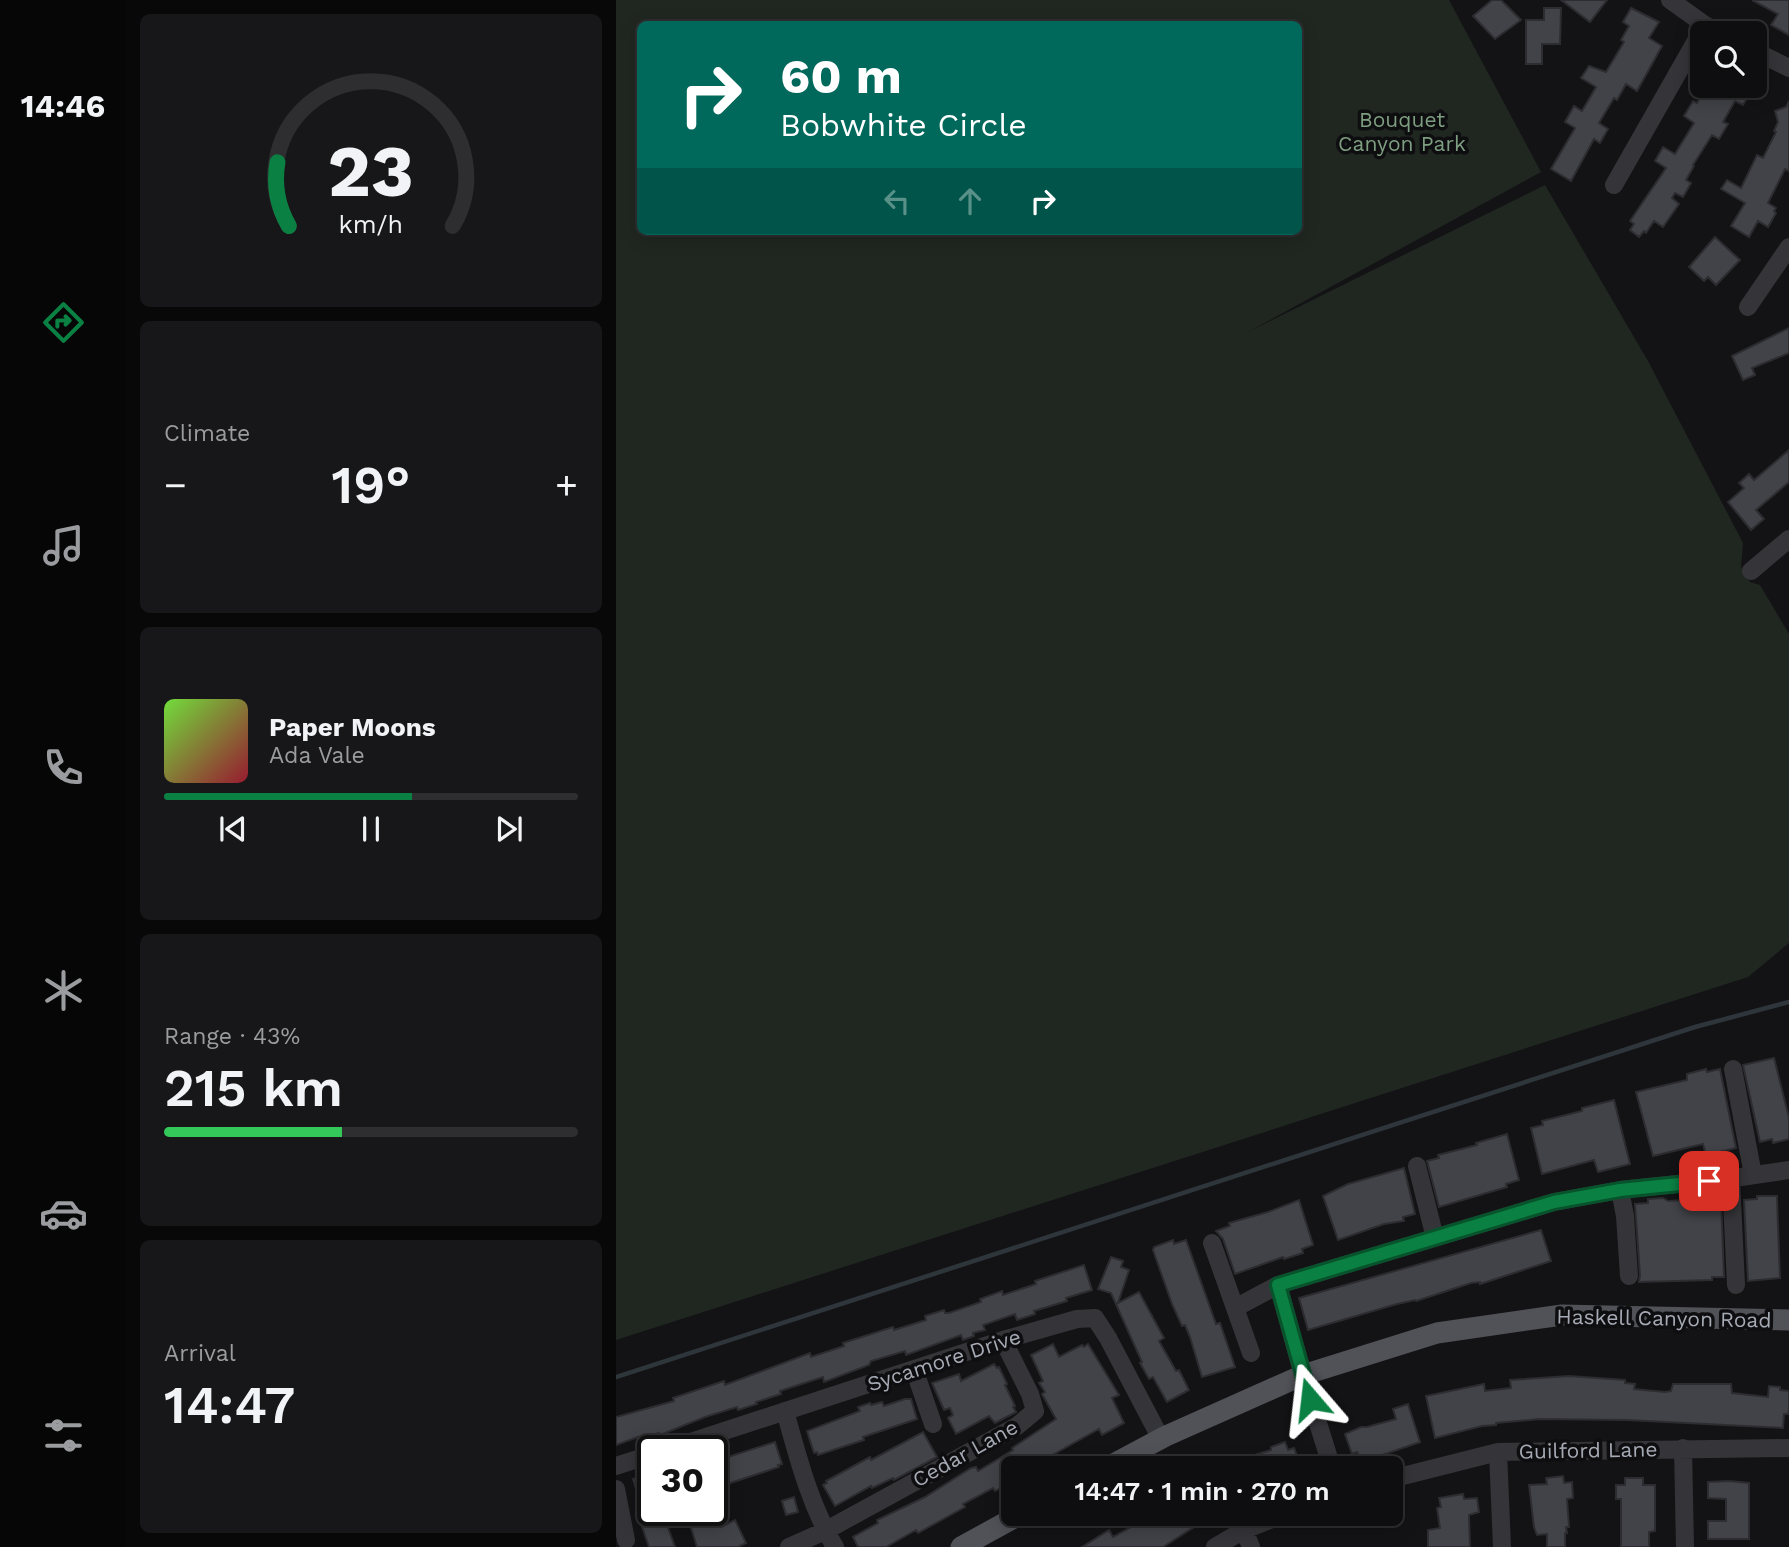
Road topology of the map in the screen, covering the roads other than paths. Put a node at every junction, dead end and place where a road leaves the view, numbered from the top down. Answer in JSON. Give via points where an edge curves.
{"nodes":[{"id":1,"x":1670,"y":0,"type":"edge"},
{"id":2,"x":1699,"y":21,"type":"edge"},
{"id":3,"x":1690,"y":51,"type":"edge"},
{"id":4,"x":1767,"y":57,"type":"edge"},
{"id":5,"x":1789,"y":68,"type":"edge"},
{"id":6,"x":1614,"y":185,"type":"dead end"},
{"id":7,"x":1789,"y":247,"type":"edge"},
{"id":8,"x":1748,"y":307,"type":"dead end"},
{"id":9,"x":1789,"y":538,"type":"edge"},
{"id":10,"x":1751,"y":571,"type":"dead end"},
{"id":11,"x":1733,"y":1069,"type":"dead end"},
{"id":12,"x":1417,"y":1166,"type":"dead end"},
{"id":13,"x":1789,"y":1170,"type":"edge"},
{"id":14,"x":1753,"y":1175,"type":"junction"},
{"id":15,"x":1731,"y":1178,"type":"junction"},
{"id":16,"x":1620,"y":1190,"type":"junction"},
{"id":17,"x":1435,"y":1238,"type":"junction"},
{"id":18,"x":1212,"y":1243,"type":"dead end"},
{"id":19,"x":1629,"y":1276,"type":"dead end"},
{"id":20,"x":1278,"y":1285,"type":"junction"},
{"id":21,"x":1736,"y":1285,"type":"dead end"},
{"id":22,"x":1235,"y":1308,"type":"junction"},
{"id":23,"x":1789,"y":1320,"type":"edge"},
{"id":24,"x":1003,"y":1340,"type":"junction"},
{"id":25,"x":1251,"y":1353,"type":"dead end"},
{"id":26,"x":914,"y":1369,"type":"junction"},
{"id":27,"x":1303,"y":1376,"type":"junction"},
{"id":28,"x":785,"y":1411,"type":"junction"},
{"id":29,"x":933,"y":1424,"type":"dead end"},
{"id":30,"x":712,"y":1435,"type":"edge"},
{"id":31,"x":1161,"y":1439,"type":"junction"},
{"id":32,"x":1683,"y":1448,"type":"junction"},
{"id":33,"x":1789,"y":1448,"type":"edge"},
{"id":34,"x":1498,"y":1452,"type":"junction"},
{"id":35,"x":1129,"y":1456,"type":"edge"},
{"id":36,"x":1328,"y":1456,"type":"edge"},
{"id":37,"x":637,"y":1459,"type":"edge"},
{"id":38,"x":616,"y":1466,"type":"edge"},
{"id":39,"x":1403,"y":1476,"type":"edge"},
{"id":40,"x":616,"y":1489,"type":"edge"},
{"id":41,"x":1001,"y":1525,"type":"edge"},
{"id":42,"x":1254,"y":1526,"type":"edge"},
{"id":43,"x":1244,"y":1530,"type":"junction"},
{"id":44,"x":825,"y":1531,"type":"junction"},
{"id":45,"x":626,"y":1540,"type":"dead end"},
{"id":46,"x":789,"y":1547,"type":"edge"},
{"id":47,"x":835,"y":1547,"type":"edge"},
{"id":48,"x":961,"y":1547,"type":"edge"},
{"id":49,"x":1215,"y":1547,"type":"edge"},
{"id":50,"x":1251,"y":1547,"type":"edge"},
{"id":51,"x":1502,"y":1547,"type":"edge"},
{"id":52,"x":1685,"y":1547,"type":"edge"}],
"edges":[{"from":1,"to":2,"type":"street"},
{"from":3,"to":6,"type":"street"},
{"from":4,"to":5,"type":"street"},
{"from":7,"to":8,"type":"street"},
{"from":9,"to":10,"type":"street"},
{"from":11,"to":14,"type":"street"},
{"from":12,"to":17,"type":"street"},
{"from":13,"to":14,"type":"street"},
{"from":14,"to":15,"type":"street"},
{"from":15,"to":16,"type":"street"},
{"from":15,"to":21,"type":"street"},
{"from":16,"to":17,"type":"street","via":[[1554,1202]]},
{"from":16,"to":19,"type":"street"},
{"from":17,"to":20,"type":"street"},
{"from":18,"to":22,"type":"street"},
{"from":20,"to":22,"type":"street"},
{"from":20,"to":27,"type":"street"},
{"from":22,"to":25,"type":"street"},
{"from":23,"to":27,"type":"main road","name":"Haskell Canyon Road","via":[[1562,1315],[1437,1333]]},
{"from":24,"to":26,"type":"street","name":"Sycamore Drive"},
{"from":24,"to":31,"type":"street","name":"Sycamore Drive","via":[[1095,1318]]},
{"from":24,"to":44,"type":"street","name":"Cedar Lane","via":[[1035,1411],[1017,1426]]},
{"from":26,"to":28,"type":"street","name":"Sycamore Drive"},
{"from":26,"to":29,"type":"street"},
{"from":27,"to":31,"type":"main road","name":"Haskell Canyon Road"},
{"from":27,"to":36,"type":"street"},
{"from":28,"to":30,"type":"street","name":"Sycamore Drive"},
{"from":28,"to":44,"type":"street"},
{"from":31,"to":35,"type":"main road","name":"Haskell Canyon Road"},
{"from":32,"to":33,"type":"street","name":"Guilford Lane"},
{"from":32,"to":34,"type":"street","name":"Guilford Lane"},
{"from":32,"to":52,"type":"street"},
{"from":34,"to":39,"type":"street","name":"Guilford Lane"},
{"from":34,"to":51,"type":"street"},
{"from":37,"to":38,"type":"street"},
{"from":40,"to":45,"type":"street"},
{"from":41,"to":48,"type":"main road"},
{"from":42,"to":43,"type":"street"},
{"from":43,"to":49,"type":"street"},
{"from":43,"to":50,"type":"street"},
{"from":44,"to":46,"type":"street"},
{"from":44,"to":47,"type":"street"}]}
